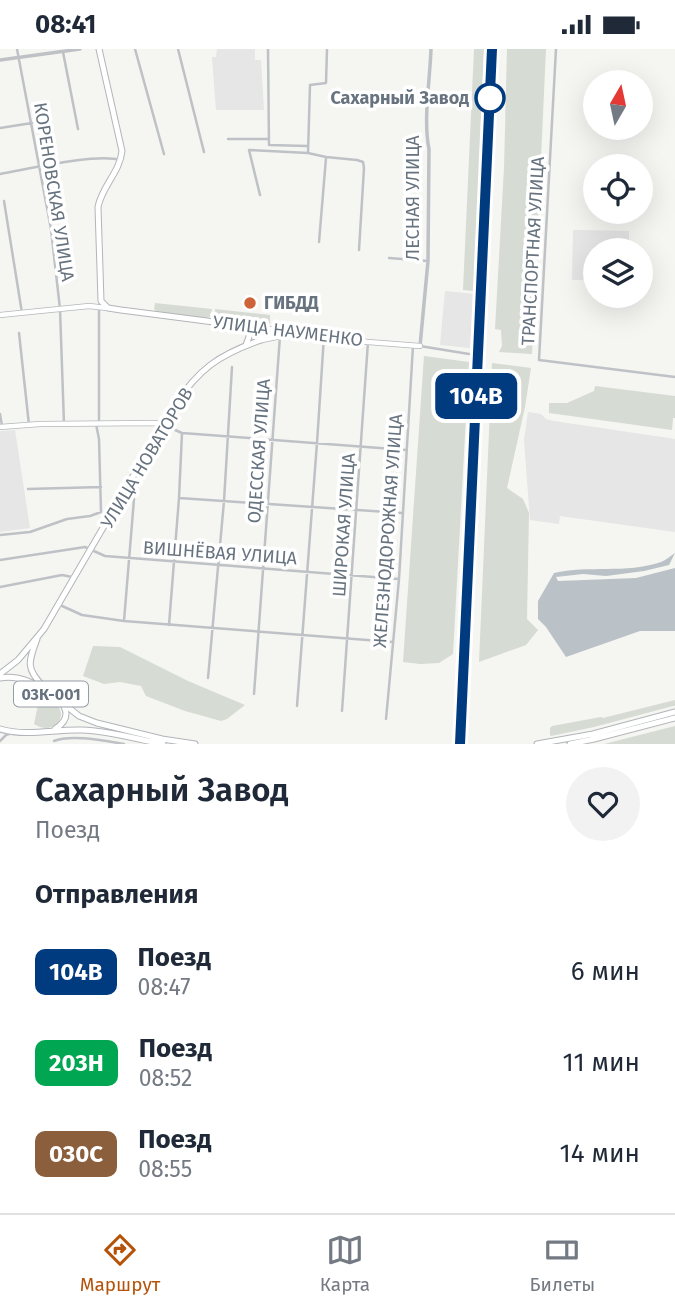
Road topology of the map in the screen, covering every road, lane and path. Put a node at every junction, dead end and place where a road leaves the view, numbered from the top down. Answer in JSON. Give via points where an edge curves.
{"nodes":[{"id":1,"x":17,"y":49,"type":"edge"},
{"id":2,"x":80,"y":49,"type":"edge"},
{"id":3,"x":99,"y":49,"type":"edge"},
{"id":4,"x":135,"y":49,"type":"edge"},
{"id":5,"x":178,"y":49,"type":"edge"},
{"id":6,"x":268,"y":49,"type":"edge"},
{"id":7,"x":327,"y":49,"type":"edge"},
{"id":8,"x":431,"y":49,"type":"edge"},
{"id":9,"x":556,"y":49,"type":"edge"},
{"id":10,"x":63,"y":52,"type":"junction"},
{"id":11,"x":19,"y":58,"type":"junction"},
{"id":12,"x":0,"y":60,"type":"edge"},
{"id":13,"x":32,"y":123,"type":"junction"},
{"id":14,"x":0,"y":128,"type":"edge"},
{"id":15,"x":78,"y":129,"type":"dead end"},
{"id":16,"x":228,"y":139,"type":"dead end"},
{"id":17,"x":269,"y":139,"type":"junction"},
{"id":18,"x":307,"y":146,"type":"junction"},
{"id":19,"x":204,"y":152,"type":"dead end"},
{"id":20,"x":308,"y":153,"type":"junction"},
{"id":21,"x":164,"y":154,"type":"dead end"},
{"id":22,"x":326,"y":157,"type":"junction"},
{"id":23,"x":121,"y":160,"type":"junction"},
{"id":24,"x":40,"y":167,"type":"junction"},
{"id":25,"x":0,"y":174,"type":"edge"},
{"id":26,"x":260,"y":195,"type":"dead end"},
{"id":27,"x":4,"y":201,"type":"dead end"},
{"id":28,"x":319,"y":242,"type":"dead end"},
{"id":29,"x":359,"y":250,"type":"dead end"},
{"id":30,"x":389,"y":258,"type":"dead end"},
{"id":31,"x":428,"y":261,"type":"junction"},
{"id":32,"x":100,"y":304,"type":"junction"},
{"id":33,"x":60,"y":309,"type":"junction"},
{"id":34,"x":23,"y":313,"type":"junction"},
{"id":35,"x":0,"y":315,"type":"edge"},
{"id":36,"x":261,"y":328,"type":"junction"},
{"id":37,"x":251,"y":330,"type":"junction"},
{"id":38,"x":19,"y":333,"type":"dead end"},
{"id":39,"x":297,"y":333,"type":"junction"},
{"id":40,"x":280,"y":336,"type":"junction"},
{"id":41,"x":324,"y":336,"type":"junction"},
{"id":42,"x":261,"y":341,"type":"junction"},
{"id":43,"x":368,"y":342,"type":"junction"},
{"id":44,"x":246,"y":345,"type":"junction"},
{"id":45,"x":413,"y":346,"type":"junction"},
{"id":46,"x":420,"y":347,"type":"junction"},
{"id":47,"x":468,"y":354,"type":"dead end"},
{"id":48,"x":232,"y":367,"type":"dead end"},
{"id":49,"x":675,"y":377,"type":"edge"},
{"id":50,"x":0,"y":414,"type":"edge"},
{"id":51,"x":97,"y":423,"type":"junction"},
{"id":52,"x":64,"y":424,"type":"junction"},
{"id":53,"x":29,"y":425,"type":"junction"},
{"id":54,"x":164,"y":425,"type":"junction"},
{"id":55,"x":1,"y":427,"type":"edge"},
{"id":56,"x":182,"y":433,"type":"junction"},
{"id":57,"x":228,"y":436,"type":"junction"},
{"id":58,"x":272,"y":439,"type":"junction"},
{"id":59,"x":317,"y":443,"type":"junction"},
{"id":60,"x":362,"y":446,"type":"junction"},
{"id":61,"x":406,"y":450,"type":"junction"},
{"id":62,"x":101,"y":487,"type":"junction"},
{"id":63,"x":28,"y":489,"type":"dead end"},
{"id":64,"x":179,"y":498,"type":"junction"},
{"id":65,"x":134,"y":499,"type":"dead end"},
{"id":66,"x":224,"y":501,"type":"junction"},
{"id":67,"x":268,"y":505,"type":"junction"},
{"id":68,"x":313,"y":507,"type":"junction"},
{"id":69,"x":356,"y":510,"type":"junction"},
{"id":70,"x":402,"y":513,"type":"junction"},
{"id":71,"x":0,"y":535,"type":"edge"},
{"id":72,"x":92,"y":549,"type":"junction"},
{"id":73,"x":129,"y":558,"type":"junction"},
{"id":74,"x":0,"y":560,"type":"edge"},
{"id":75,"x":174,"y":562,"type":"junction"},
{"id":76,"x":219,"y":565,"type":"junction"},
{"id":77,"x":264,"y":568,"type":"junction"},
{"id":78,"x":308,"y":572,"type":"junction"},
{"id":79,"x":353,"y":576,"type":"junction"},
{"id":80,"x":75,"y":578,"type":"junction"},
{"id":81,"x":399,"y":579,"type":"junction"},
{"id":82,"x":0,"y":587,"type":"edge"},
{"id":83,"x":59,"y":604,"type":"junction"},
{"id":84,"x":124,"y":621,"type":"junction"},
{"id":85,"x":169,"y":625,"type":"junction"},
{"id":86,"x":214,"y":628,"type":"junction"},
{"id":87,"x":259,"y":631,"type":"junction"},
{"id":88,"x":39,"y":634,"type":"junction"},
{"id":89,"x":303,"y":635,"type":"junction"},
{"id":90,"x":348,"y":638,"type":"junction"},
{"id":91,"x":393,"y":642,"type":"junction"},
{"id":92,"x":0,"y":676,"type":"edge"},
{"id":93,"x":208,"y":678,"type":"dead end"},
{"id":94,"x":48,"y":691,"type":"junction"},
{"id":95,"x":254,"y":694,"type":"dead end"},
{"id":96,"x":64,"y":704,"type":"junction"},
{"id":97,"x":297,"y":706,"type":"dead end"},
{"id":98,"x":342,"y":711,"type":"dead end"},
{"id":99,"x":675,"y":712,"type":"edge"},
{"id":100,"x":675,"y":718,"type":"edge"},
{"id":101,"x":386,"y":719,"type":"dead end"},
{"id":102,"x":0,"y":729,"type":"edge"},
{"id":103,"x":13,"y":732,"type":"junction"},
{"id":104,"x":46,"y":732,"type":"junction"},
{"id":105,"x":0,"y":741,"type":"edge"},
{"id":106,"x":54,"y":741,"type":"dead end"},
{"id":107,"x":124,"y":744,"type":"edge"},
{"id":108,"x":163,"y":744,"type":"edge"},
{"id":109,"x":195,"y":744,"type":"edge"},
{"id":110,"x":537,"y":744,"type":"edge"},
{"id":111,"x":570,"y":744,"type":"edge"}],
"edges":[{"from":1,"to":11,"type":"street","name":"КОРЕНОВСКАЯ УЛИЦА"},
{"from":2,"to":10,"type":"street"},
{"from":3,"to":23,"type":"main road"},
{"from":4,"to":21,"type":"street"},
{"from":5,"to":19,"type":"street"},
{"from":6,"to":17,"type":"street"},
{"from":7,"to":18,"type":"street","via":[[326,83],[310,85]]},
{"from":8,"to":31,"type":"street","name":"ЛЕСНАЯ УЛИЦА"},
{"from":9,"to":49,"type":"street","name":"ТРАНСПОРТНАЯ УЛИЦА","via":[[539,360]]},
{"from":10,"to":11,"type":"street"},
{"from":10,"to":15,"type":"street"},
{"from":11,"to":12,"type":"street"},
{"from":11,"to":13,"type":"street","name":"КОРЕНОВСКАЯ УЛИЦА"},
{"from":13,"to":14,"type":"street"},
{"from":13,"to":24,"type":"street","name":"КОРЕНОВСКАЯ УЛИЦА"},
{"from":16,"to":17,"type":"street"},
{"from":17,"to":18,"type":"street","via":[[269,145]]},
{"from":18,"to":20,"type":"street"},
{"from":20,"to":22,"type":"street"},
{"from":20,"to":26,"type":"street","via":[[249,150]]},
{"from":22,"to":28,"type":"street"},
{"from":22,"to":29,"type":"street","via":[[363,162]]},
{"from":23,"to":24,"type":"street","via":[[88,159]]},
{"from":23,"to":32,"type":"main road","via":[[98,207]]},
{"from":24,"to":25,"type":"street"},
{"from":24,"to":33,"type":"street","name":"КОРЕНОВСКАЯ УЛИЦА"},
{"from":27,"to":34,"type":"street"},
{"from":30,"to":31,"type":"street"},
{"from":31,"to":46,"type":"street","name":"ЛЕСНАЯ УЛИЦА"},
{"from":32,"to":33,"type":"main road"},
{"from":32,"to":37,"type":"main road","name":"УЛИЦА НАУМЕНКО","via":[[243,325]]},
{"from":32,"to":51,"type":"street"},
{"from":33,"to":34,"type":"main road"},
{"from":33,"to":52,"type":"street","name":"КОРЕНОВСКАЯ УЛИЦА"},
{"from":34,"to":35,"type":"main road"},
{"from":36,"to":37,"type":"main road","name":"УЛИЦА НАУМЕНКО"},
{"from":36,"to":39,"type":"main road","name":"УЛИЦА НАУМЕНКО"},
{"from":36,"to":42,"type":"main road","via":[[265,333]]},
{"from":37,"to":42,"type":"main road"},
{"from":37,"to":44,"type":"main road"},
{"from":38,"to":53,"type":"street"},
{"from":39,"to":40,"type":"main road","name":"УЛИЦА НОВАТОРОВ"},
{"from":39,"to":41,"type":"main road","name":"УЛИЦА НАУМЕНКО"},
{"from":40,"to":42,"type":"main road","name":"УЛИЦА НОВАТОРОВ"},
{"from":40,"to":58,"type":"street","name":"ОДЕССКАЯ УЛИЦА"},
{"from":41,"to":43,"type":"main road","name":"УЛИЦА НАУМЕНКО"},
{"from":41,"to":59,"type":"street"},
{"from":42,"to":44,"type":"main road","name":"УЛИЦА НОВАТОРОВ"},
{"from":43,"to":45,"type":"main road","name":"УЛИЦА НАУМЕНКО"},
{"from":43,"to":60,"type":"street","name":"ШИРОКАЯ УЛИЦА"},
{"from":44,"to":54,"type":"main road","name":"УЛИЦА НОВАТОРОВ","via":[[203,371]]},
{"from":45,"to":46,"type":"main road","name":"УЛИЦА НАУМЕНКО"},
{"from":45,"to":61,"type":"street","name":"ЖЕЛЕЗНОДОРОЖНАЯ УЛИЦА"},
{"from":46,"to":47,"type":"street","name":"УЛИЦА НАУМЕНКО"},
{"from":48,"to":57,"type":"street"},
{"from":50,"to":55,"type":"street"},
{"from":51,"to":52,"type":"main road"},
{"from":51,"to":54,"type":"main road"},
{"from":51,"to":62,"type":"street"},
{"from":52,"to":53,"type":"main road"},
{"from":53,"to":55,"type":"main road"},
{"from":54,"to":56,"type":"street"},
{"from":54,"to":72,"type":"main road","name":"УЛИЦА НОВАТОРОВ"},
{"from":56,"to":57,"type":"street"},
{"from":56,"to":64,"type":"street"},
{"from":57,"to":58,"type":"street"},
{"from":57,"to":66,"type":"street"},
{"from":58,"to":59,"type":"street"},
{"from":58,"to":67,"type":"street","name":"ОДЕССКАЯ УЛИЦА"},
{"from":59,"to":60,"type":"street"},
{"from":59,"to":68,"type":"street"},
{"from":60,"to":61,"type":"street"},
{"from":60,"to":69,"type":"street","name":"ШИРОКАЯ УЛИЦА"},
{"from":61,"to":70,"type":"street","name":"ЖЕЛЕЗНОДОРОЖНАЯ УЛИЦА"},
{"from":62,"to":63,"type":"street"},
{"from":62,"to":71,"type":"street","via":[[101,512],[30,532]]},
{"from":64,"to":66,"type":"street"},
{"from":64,"to":75,"type":"street"},
{"from":65,"to":73,"type":"street"},
{"from":66,"to":67,"type":"street"},
{"from":66,"to":76,"type":"street"},
{"from":67,"to":68,"type":"street"},
{"from":67,"to":77,"type":"street","name":"ОДЕССКАЯ УЛИЦА"},
{"from":68,"to":69,"type":"street"},
{"from":68,"to":78,"type":"street"},
{"from":69,"to":70,"type":"street"},
{"from":69,"to":79,"type":"street","name":"ШИРОКАЯ УЛИЦА"},
{"from":70,"to":81,"type":"street","name":"ЖЕЛЕЗНОДОРОЖНАЯ УЛИЦА"},
{"from":72,"to":73,"type":"street","name":"ВИШНЁВАЯ УЛИЦА"},
{"from":72,"to":74,"type":"street","name":"ВИШНЁВАЯ УЛИЦА"},
{"from":72,"to":80,"type":"main road","name":"УЛИЦА НОВАТОРОВ"},
{"from":73,"to":75,"type":"street","name":"ВИШНЁВАЯ УЛИЦА"},
{"from":73,"to":84,"type":"street"},
{"from":75,"to":76,"type":"street","name":"ВИШНЁВАЯ УЛИЦА"},
{"from":75,"to":85,"type":"street"},
{"from":76,"to":77,"type":"street","name":"ВИШНЁВАЯ УЛИЦА"},
{"from":76,"to":86,"type":"street"},
{"from":77,"to":78,"type":"street","name":"ВИШНЁВАЯ УЛИЦА"},
{"from":77,"to":87,"type":"street","name":"ОДЕССКАЯ УЛИЦА"},
{"from":78,"to":79,"type":"street","name":"ВИШНЁВАЯ УЛИЦА"},
{"from":78,"to":89,"type":"street"},
{"from":79,"to":81,"type":"street","name":"ВИШНЁВАЯ УЛИЦА"},
{"from":79,"to":90,"type":"street","name":"ШИРОКАЯ УЛИЦА"},
{"from":80,"to":82,"type":"street","via":[[62,576]]},
{"from":80,"to":83,"type":"main road","name":"УЛИЦА НОВАТОРОВ"},
{"from":81,"to":91,"type":"street","name":"ЖЕЛЕЗНОДОРОЖНАЯ УЛИЦА"},
{"from":83,"to":84,"type":"street","via":[[82,615]]},
{"from":83,"to":88,"type":"main road","name":"УЛИЦА НОВАТОРОВ"},
{"from":84,"to":85,"type":"street"},
{"from":85,"to":86,"type":"street"},
{"from":86,"to":87,"type":"street"},
{"from":86,"to":93,"type":"street"},
{"from":87,"to":89,"type":"street"},
{"from":87,"to":95,"type":"street","name":"ОДЕССКАЯ УЛИЦА"},
{"from":88,"to":92,"type":"main road"},
{"from":88,"to":94,"type":"main road","via":[[30,664],[33,677]]},
{"from":89,"to":90,"type":"street"},
{"from":89,"to":97,"type":"street"},
{"from":90,"to":91,"type":"street"},
{"from":90,"to":98,"type":"street","name":"ШИРОКАЯ УЛИЦА"},
{"from":91,"to":101,"type":"street","name":"ЖЕЛЕЗНОДОРОЖНАЯ УЛИЦА"},
{"from":92,"to":94,"type":"main road","number":"03К-001"},
{"from":94,"to":96,"type":"main road","number":"03К-001"},
{"from":96,"to":104,"type":"main road","number":"03К-001","via":[[61,725]]},
{"from":96,"to":109,"type":"main road","number":"03К-001","via":[[97,723]]},
{"from":99,"to":110,"type":"main road"},
{"from":100,"to":111,"type":"main road"},
{"from":102,"to":103,"type":"main road","number":"03К-001"},
{"from":103,"to":104,"type":"main road","number":"03К-001"},
{"from":103,"to":105,"type":"street"},
{"from":104,"to":108,"type":"main road","number":"03К-001","via":[[96,731]]},
{"from":106,"to":107,"type":"street"}]}
